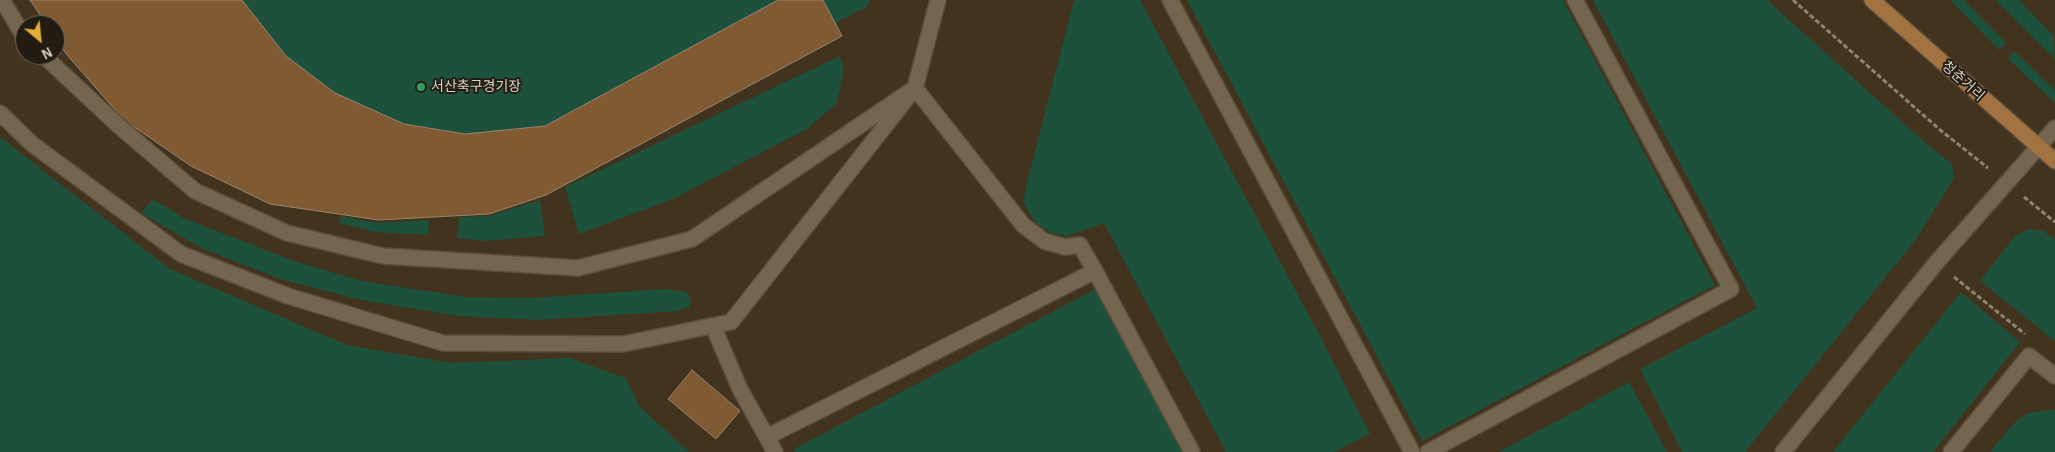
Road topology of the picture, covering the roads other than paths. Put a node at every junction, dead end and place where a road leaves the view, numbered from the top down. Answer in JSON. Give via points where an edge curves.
{"nodes":[{"id":1,"x":2,"y":0,"type":"edge"},
{"id":2,"x":938,"y":0,"type":"edge"},
{"id":3,"x":1170,"y":0,"type":"edge"},
{"id":4,"x":1575,"y":0,"type":"edge"},
{"id":5,"x":1872,"y":0,"type":"edge"},
{"id":6,"x":15,"y":21,"type":"edge"},
{"id":7,"x":54,"y":65,"type":"edge"},
{"id":8,"x":915,"y":88,"type":"junction"},
{"id":9,"x":0,"y":113,"type":"edge"},
{"id":10,"x":2055,"y":128,"type":"edge"},
{"id":11,"x":2037,"y":147,"type":"junction"},
{"id":12,"x":2055,"y":161,"type":"edge"},
{"id":13,"x":1094,"y":272,"type":"junction"},
{"id":14,"x":713,"y":326,"type":"junction"},
{"id":15,"x":2055,"y":376,"type":"edge"},
{"id":16,"x":767,"y":437,"type":"junction"},
{"id":17,"x":775,"y":452,"type":"edge"},
{"id":18,"x":1192,"y":452,"type":"edge"},
{"id":19,"x":1412,"y":452,"type":"edge"},
{"id":20,"x":1428,"y":452,"type":"edge"},
{"id":21,"x":1783,"y":452,"type":"edge"},
{"id":22,"x":1951,"y":452,"type":"edge"}],
"edges":[{"from":1,"to":6,"type":"street"},
{"from":2,"to":8,"type":"street"},
{"from":3,"to":19,"type":"street"},
{"from":4,"to":20,"type":"street","via":[[1730,290]]},
{"from":5,"to":11,"type":"main road","name":"청춘거리"},
{"from":7,"to":8,"type":"street","via":[[194,191],[287,233],[383,256],[578,268],[692,239]]},
{"from":8,"to":13,"type":"street","via":[[1023,225],[1044,240],[1065,247],[1080,245]]},
{"from":8,"to":14,"type":"street","via":[[731,322]]},
{"from":9,"to":14,"type":"street","via":[[32,144],[181,254],[288,296],[444,343],[623,344]]},
{"from":10,"to":11,"type":"street"},
{"from":11,"to":12,"type":"main road","name":"청춘거리"},
{"from":11,"to":21,"type":"street","via":[[1936,263]]},
{"from":13,"to":16,"type":"street"},
{"from":13,"to":18,"type":"street"},
{"from":14,"to":16,"type":"street","via":[[740,389]]},
{"from":15,"to":22,"type":"street","via":[[2029,356]]},
{"from":16,"to":17,"type":"street"}]}
